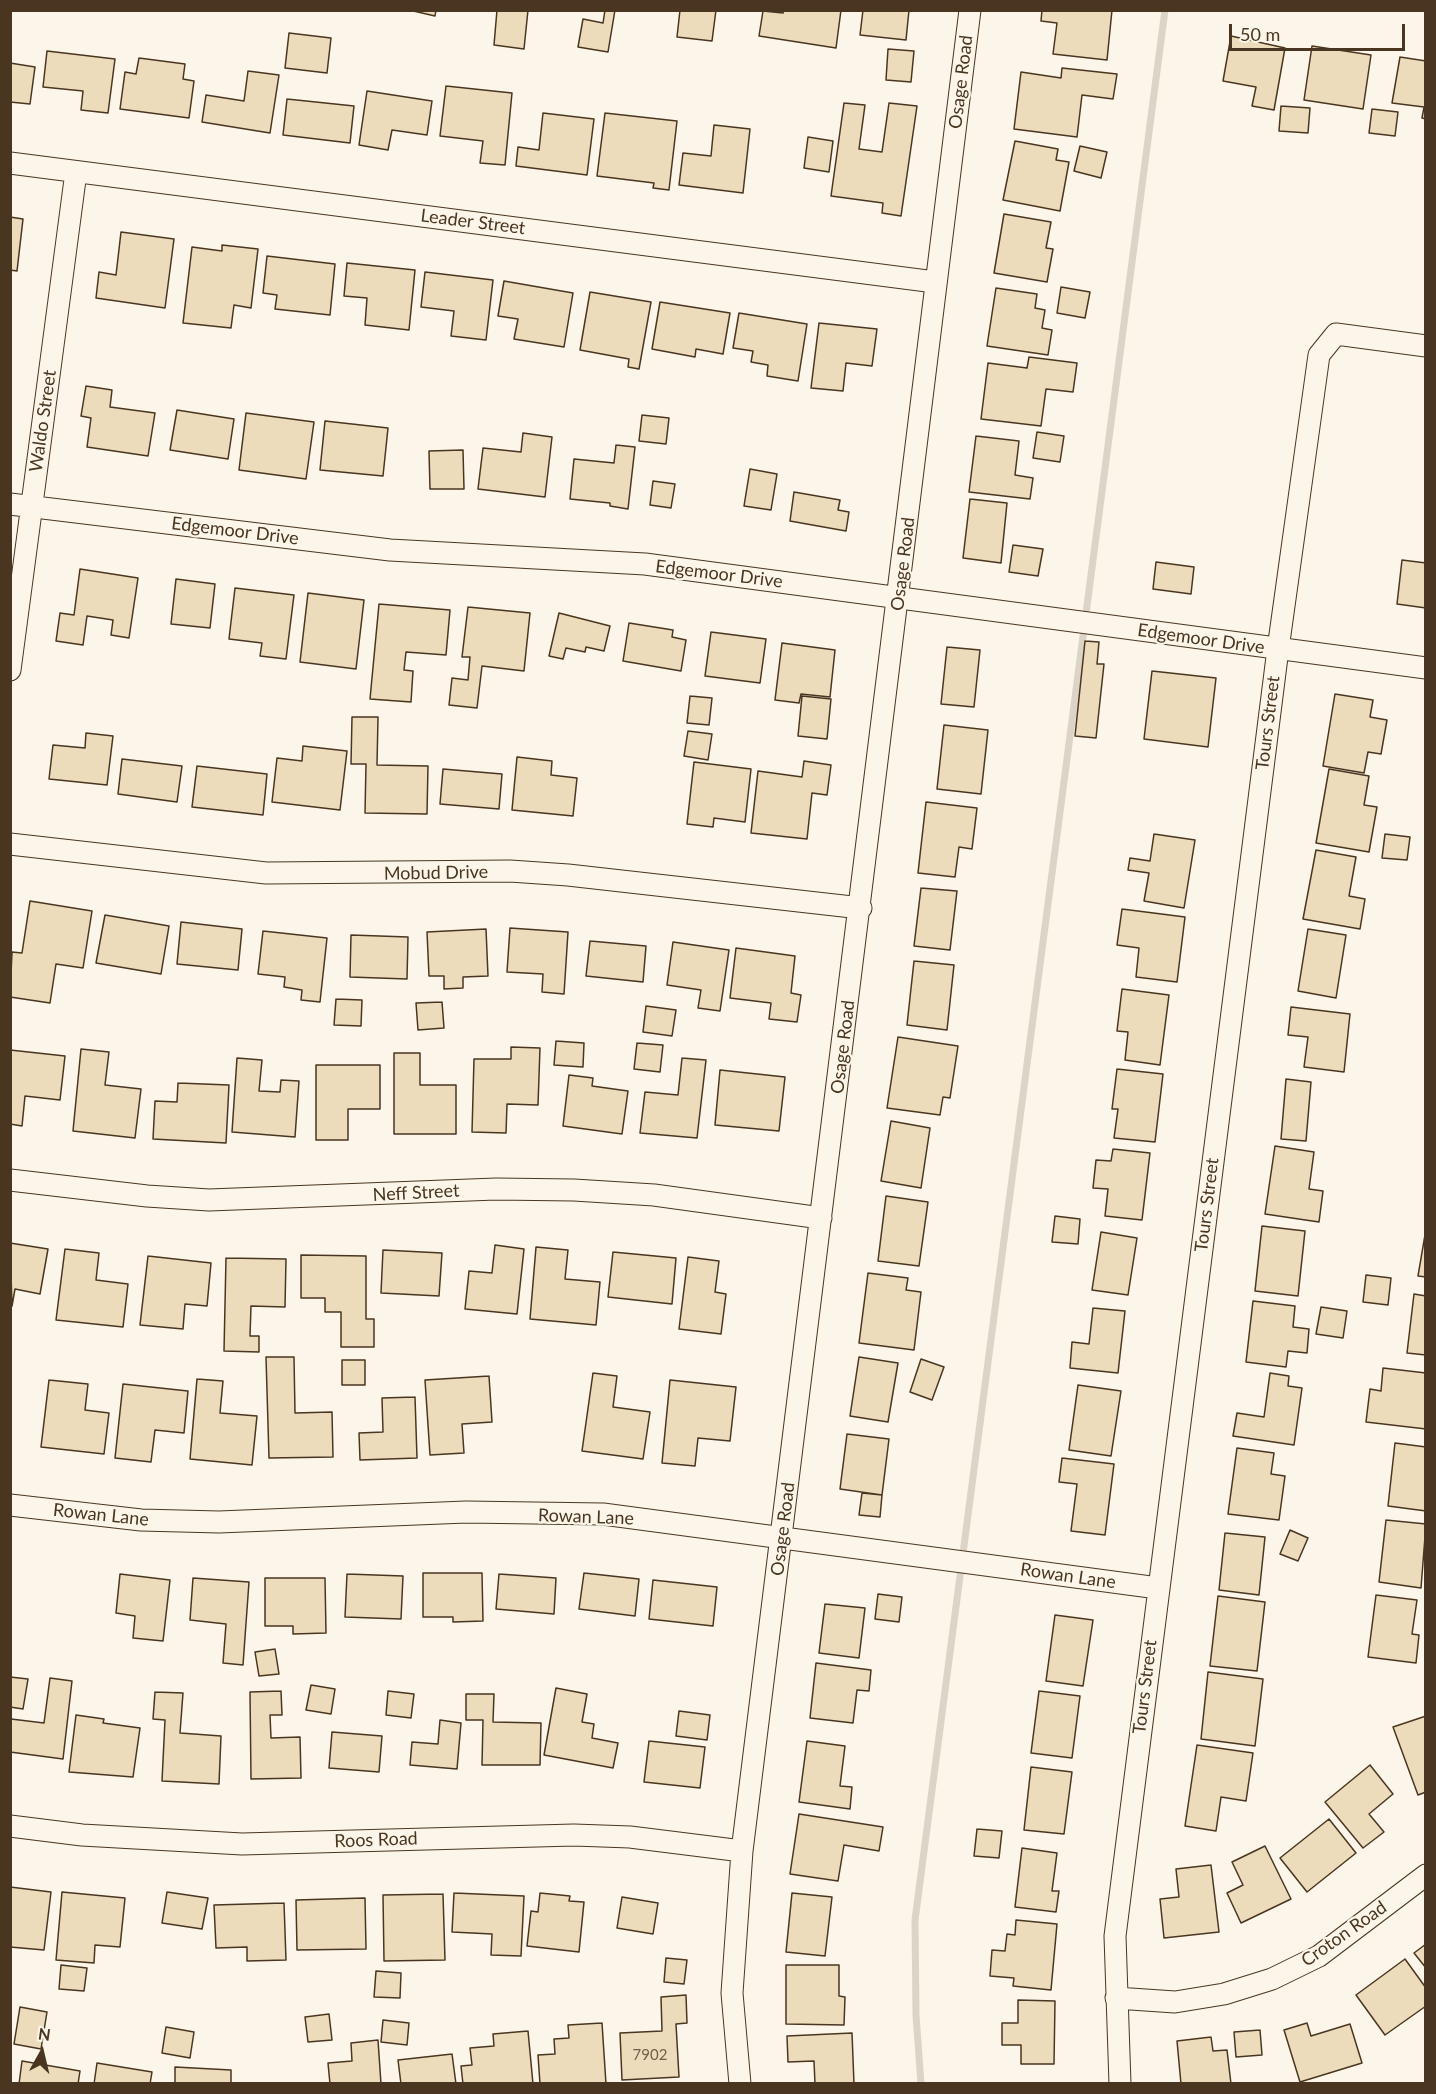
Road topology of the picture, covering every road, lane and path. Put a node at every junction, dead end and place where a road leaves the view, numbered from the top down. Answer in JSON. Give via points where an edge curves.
{"nodes":[{"id":1,"x":970,"y":10,"type":"edge"},
{"id":2,"x":10,"y":163,"type":"edge"},
{"id":3,"x":76,"y":172,"type":"junction"},
{"id":4,"x":936,"y":282,"type":"junction"},
{"id":5,"x":1425,"y":345,"type":"edge"},
{"id":6,"x":21,"y":506,"type":"edge"},
{"id":7,"x":899,"y":596,"type":"junction"},
{"id":8,"x":1278,"y":649,"type":"junction"},
{"id":9,"x":1425,"y":668,"type":"edge"},
{"id":10,"x":10,"y":670,"type":"edge"},
{"id":11,"x":10,"y":844,"type":"edge"},
{"id":12,"x":861,"y":908,"type":"junction"},
{"id":13,"x":10,"y":1180,"type":"edge"},
{"id":14,"x":821,"y":1218,"type":"junction"},
{"id":15,"x":10,"y":1505,"type":"edge"},
{"id":16,"x":782,"y":1537,"type":"junction"},
{"id":17,"x":1158,"y":1588,"type":"junction"},
{"id":18,"x":10,"y":1826,"type":"edge"},
{"id":19,"x":742,"y":1851,"type":"junction"},
{"id":20,"x":1425,"y":1875,"type":"edge"},
{"id":21,"x":1116,"y":1998,"type":"junction"},
{"id":22,"x":740,"y":2084,"type":"edge"},
{"id":23,"x":1120,"y":2084,"type":"edge"}],
"edges":[{"from":1,"to":4,"type":"street","name":"Osage Road"},
{"from":2,"to":3,"type":"street","name":"Leader Street"},
{"from":3,"to":4,"type":"street","name":"Leader Street"},
{"from":3,"to":6,"type":"street","name":"Waldo Street"},
{"from":4,"to":7,"type":"street","name":"Osage Road"},
{"from":5,"to":8,"type":"street","name":"Tours Street","via":[[1336,334],[1319,355]]},
{"from":6,"to":7,"type":"street","name":"Edgemoor Drive","via":[[390,550],[645,564]]},
{"from":6,"to":10,"type":"street","name":"Waldo Street"},
{"from":7,"to":8,"type":"street","name":"Edgemoor Drive"},
{"from":7,"to":12,"type":"street","name":"Osage Road"},
{"from":8,"to":9,"type":"street","name":"Edgemoor Drive"},
{"from":8,"to":17,"type":"street","name":"Tours Street"},
{"from":11,"to":12,"type":"street","name":"Mobud Drive","via":[[266,873],[568,875]]},
{"from":12,"to":14,"type":"street","name":"Osage Road"},
{"from":13,"to":14,"type":"street","name":"Neff Street","via":[[209,1200],[496,1189],[574,1190],[654,1195]]},
{"from":14,"to":16,"type":"street","name":"Osage Road"},
{"from":15,"to":16,"type":"street","name":"Rowan Lane","via":[[141,1520],[219,1522],[465,1512],[603,1514]]},
{"from":16,"to":17,"type":"street","name":"Rowan Lane"},
{"from":16,"to":19,"type":"street","name":"Osage Road"},
{"from":17,"to":21,"type":"street","name":"Tours Street","via":[[1115,1936]]},
{"from":18,"to":19,"type":"street","name":"Roos Road","via":[[82,1835],[242,1844],[574,1835]]},
{"from":19,"to":22,"type":"street","name":"Osage Road","via":[[732,1993]]},
{"from":20,"to":21,"type":"street","name":"Croton Road","via":[[1319,1956],[1272,1979],[1224,1994],[1175,2002]]},
{"from":21,"to":23,"type":"street","name":"Tours Street"}]}
